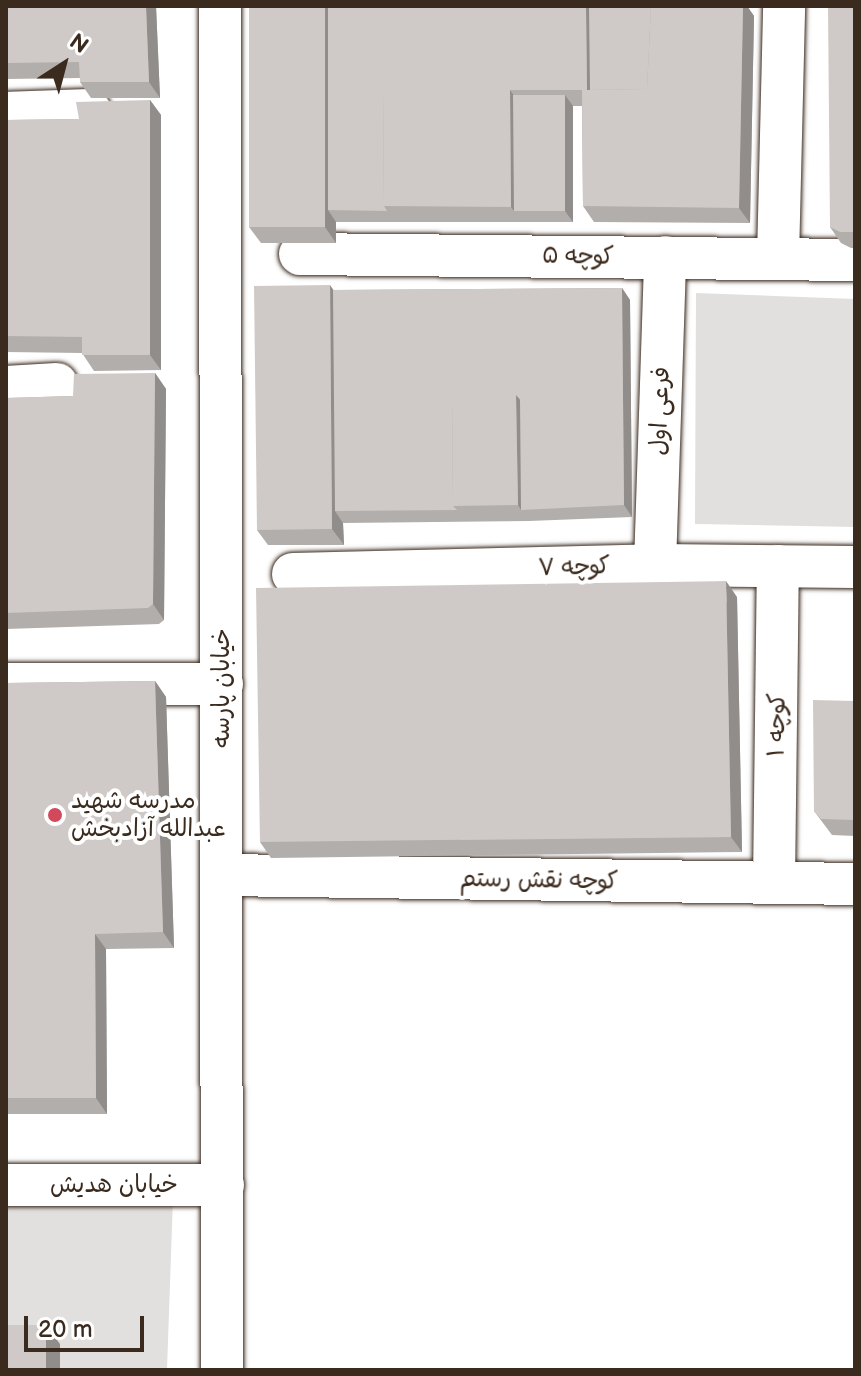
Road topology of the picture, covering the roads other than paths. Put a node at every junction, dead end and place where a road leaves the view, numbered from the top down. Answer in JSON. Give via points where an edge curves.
{"nodes":[{"id":1,"x":220,"y":6,"type":"edge"},
{"id":2,"x":784,"y":6,"type":"edge"},
{"id":3,"x":90,"y":110,"type":"edge"},
{"id":4,"x":6,"y":113,"type":"edge"},
{"id":5,"x":300,"y":254,"type":"edge"},
{"id":6,"x":665,"y":257,"type":"junction"},
{"id":7,"x":778,"y":258,"type":"junction"},
{"id":8,"x":855,"y":260,"type":"edge"},
{"id":9,"x":57,"y":384,"type":"dead end"},
{"id":10,"x":6,"y":387,"type":"edge"},
{"id":11,"x":655,"y":565,"type":"junction"},
{"id":12,"x":778,"y":566,"type":"junction"},
{"id":13,"x":855,"y":567,"type":"edge"},
{"id":14,"x":293,"y":574,"type":"dead end"},
{"id":15,"x":6,"y":684,"type":"edge"},
{"id":16,"x":222,"y":684,"type":"junction"},
{"id":17,"x":222,"y":875,"type":"junction"},
{"id":18,"x":774,"y":883,"type":"junction"},
{"id":19,"x":855,"y":884,"type":"edge"},
{"id":20,"x":6,"y":1185,"type":"edge"},
{"id":21,"x":223,"y":1185,"type":"junction"},
{"id":22,"x":222,"y":1370,"type":"edge"}],
"edges":[{"from":1,"to":16,"type":"street","name":"خیابان پارسه"},
{"from":2,"to":7,"type":"street"},
{"from":3,"to":4,"type":"street"},
{"from":5,"to":6,"type":"street","name":"کوچه ۵"},
{"from":6,"to":7,"type":"street","name":"کوچه ۵"},
{"from":6,"to":11,"type":"street","name":"فرعی اول"},
{"from":7,"to":8,"type":"street","name":"کوچه ۵"},
{"from":9,"to":10,"type":"street"},
{"from":11,"to":12,"type":"street","name":"کوچه ۷"},
{"from":11,"to":14,"type":"street","name":"کوچه ۷"},
{"from":12,"to":13,"type":"street","name":"کوچه ۷"},
{"from":12,"to":18,"type":"street","name":"کوچه ۱"},
{"from":15,"to":16,"type":"street"},
{"from":16,"to":17,"type":"street","name":"خیابان پارسه"},
{"from":17,"to":18,"type":"street","name":"کوچه نقش رستم"},
{"from":17,"to":21,"type":"street","name":"خیابان پارسه"},
{"from":18,"to":19,"type":"street","name":"کوچه نقش رستم"},
{"from":20,"to":21,"type":"street","name":"خیابان هدیش"},
{"from":21,"to":22,"type":"street","name":"خیابان پارسه"}]}
